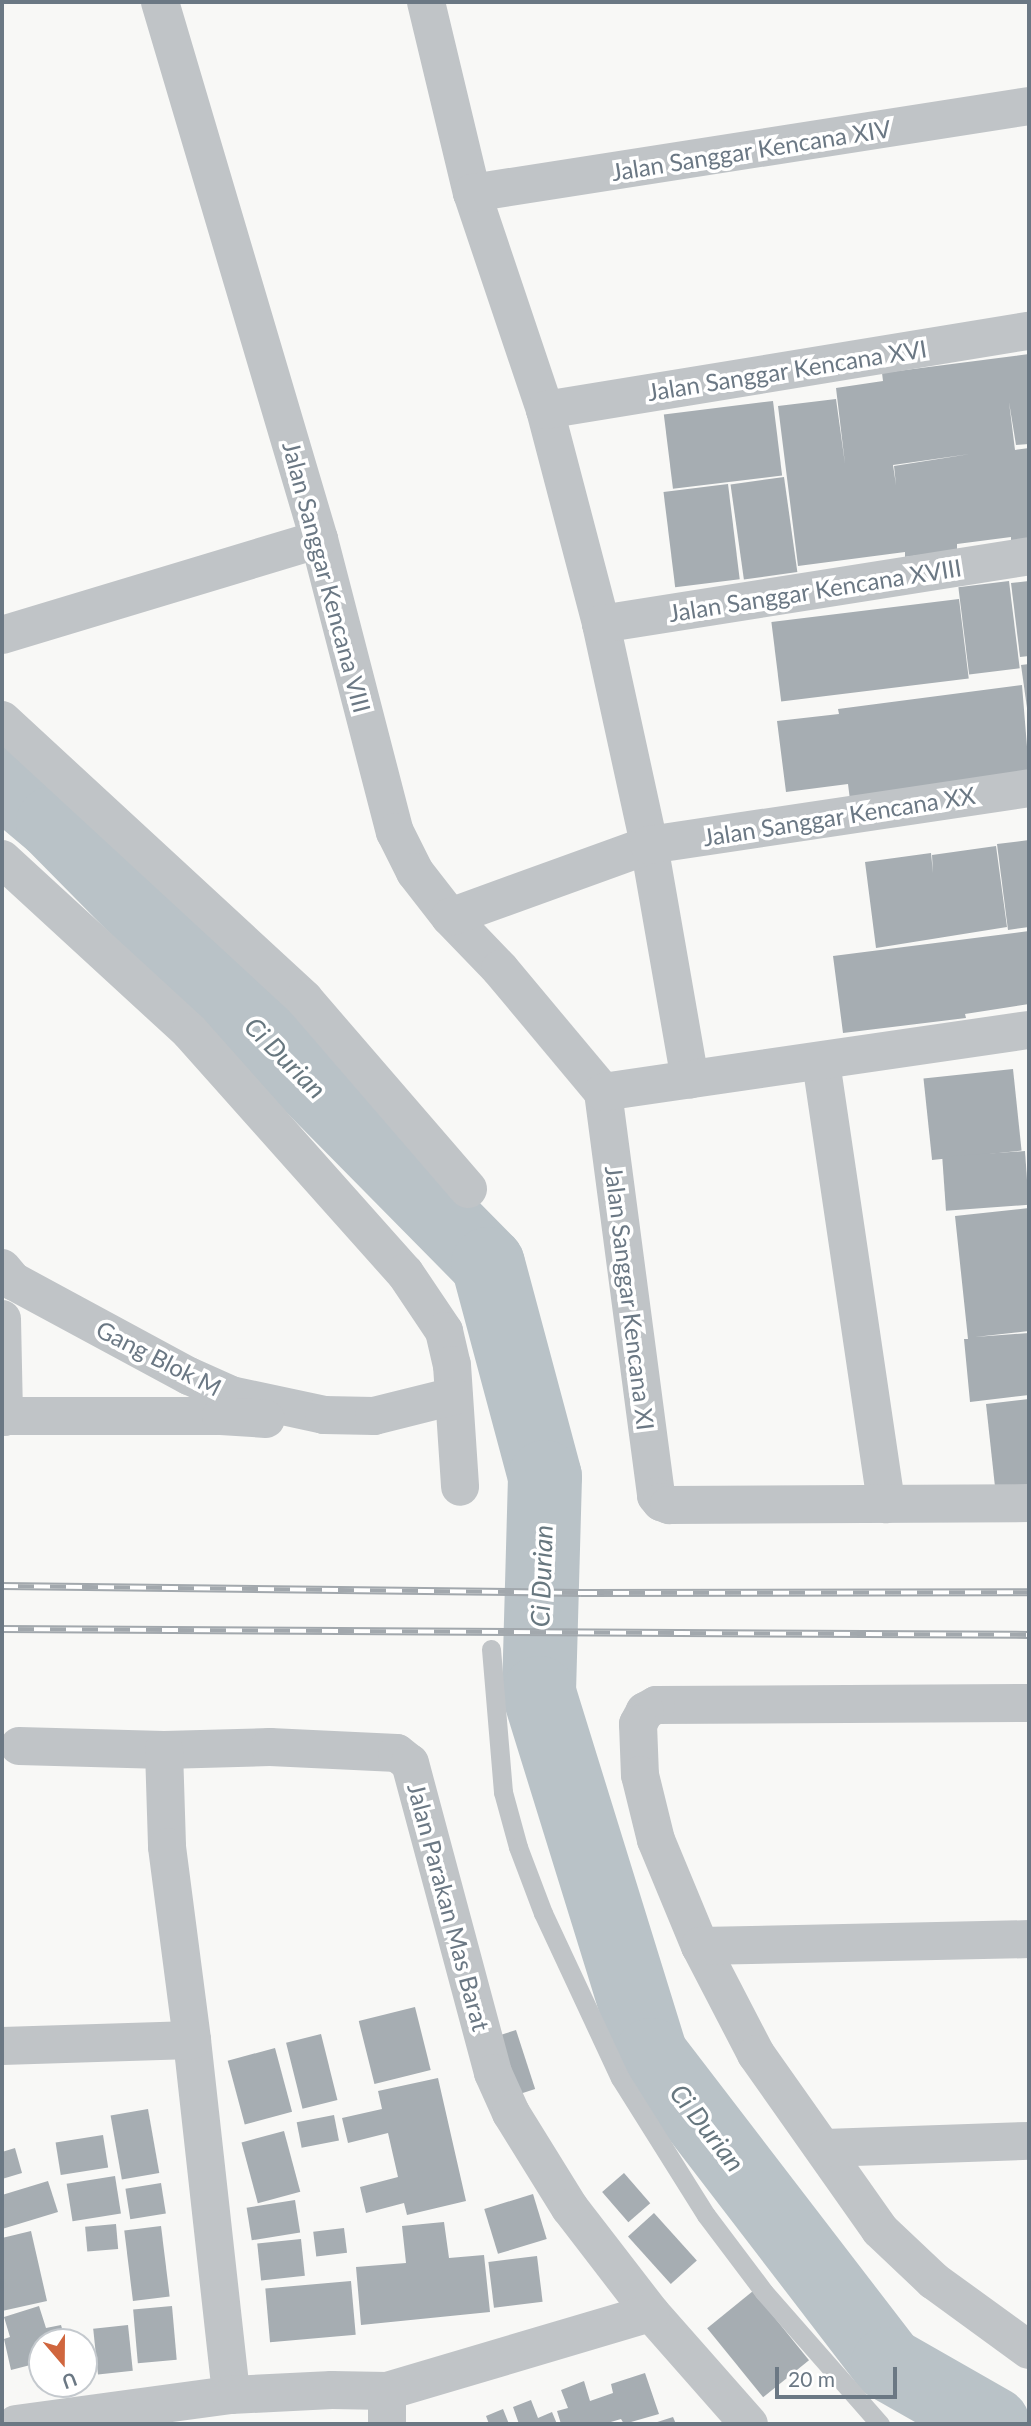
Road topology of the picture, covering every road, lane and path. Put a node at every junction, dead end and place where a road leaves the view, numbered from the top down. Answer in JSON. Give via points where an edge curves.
{"nodes":[{"id":1,"x":160,"y":2,"type":"edge"},
{"id":2,"x":426,"y":2,"type":"edge"},
{"id":3,"x":1029,"y":106,"type":"edge"},
{"id":4,"x":472,"y":193,"type":"junction"},
{"id":5,"x":1029,"y":331,"type":"edge"},
{"id":6,"x":545,"y":410,"type":"junction"},
{"id":7,"x":318,"y":539,"type":"junction"},
{"id":8,"x":1029,"y":556,"type":"edge"},
{"id":9,"x":601,"y":624,"type":"junction"},
{"id":10,"x":2,"y":635,"type":"edge"},
{"id":11,"x":2,"y":720,"type":"edge"},
{"id":12,"x":1029,"y":788,"type":"edge"},
{"id":13,"x":649,"y":845,"type":"junction"},
{"id":14,"x":2,"y":859,"type":"edge"},
{"id":15,"x":450,"y":917,"type":"junction"},
{"id":16,"x":1029,"y":1030,"type":"edge"},
{"id":17,"x":821,"y":1062,"type":"junction"},
{"id":18,"x":690,"y":1079,"type":"junction"},
{"id":19,"x":603,"y":1092,"type":"junction"},
{"id":20,"x":468,"y":1189,"type":"dead end"},
{"id":21,"x":2,"y":1268,"type":"edge"},
{"id":22,"x":2,"y":1318,"type":"edge"},
{"id":23,"x":454,"y":1396,"type":"junction"},
{"id":24,"x":3,"y":1416,"type":"edge"},
{"id":25,"x":271,"y":1419,"type":"dead end"},
{"id":26,"x":460,"y":1487,"type":"dead end"},
{"id":27,"x":1029,"y":1503,"type":"edge"},
{"id":28,"x":886,"y":1504,"type":"junction"},
{"id":29,"x":491,"y":1649,"type":"dead end"},
{"id":30,"x":1029,"y":1703,"type":"edge"},
{"id":31,"x":19,"y":1746,"type":"dead end"},
{"id":32,"x":164,"y":1750,"type":"junction"},
{"id":33,"x":1029,"y":1939,"type":"edge"},
{"id":34,"x":700,"y":1945,"type":"junction"},
{"id":35,"x":192,"y":2040,"type":"junction"},
{"id":36,"x":2,"y":2046,"type":"edge"},
{"id":37,"x":1029,"y":2141,"type":"edge"},
{"id":38,"x":825,"y":2148,"type":"junction"},
{"id":39,"x":651,"y":2313,"type":"junction"},
{"id":40,"x":1026,"y":2346,"type":"edge"},
{"id":41,"x":231,"y":2395,"type":"junction"},
{"id":42,"x":387,"y":2408,"type":"edge"},
{"id":43,"x":16,"y":2424,"type":"edge"},
{"id":44,"x":749,"y":2424,"type":"edge"},
{"id":45,"x":880,"y":2424,"type":"edge"}],
"edges":[{"from":1,"to":7,"type":"street","name":"Jalan Sanggar Kencana VIII"},
{"from":2,"to":4,"type":"street"},
{"from":3,"to":4,"type":"street","name":"Jalan Sanggar Kencana XIV"},
{"from":4,"to":6,"type":"street"},
{"from":5,"to":6,"type":"street","name":"Jalan Sanggar Kencana XVI"},
{"from":6,"to":9,"type":"street"},
{"from":7,"to":10,"type":"street"},
{"from":7,"to":15,"type":"street","name":"Jalan Sanggar Kencana VIII","via":[[395,832],[415,872]]},
{"from":8,"to":9,"type":"street","name":"Jalan Sanggar Kencana XVIII"},
{"from":9,"to":13,"type":"street"},
{"from":11,"to":20,"type":"street","via":[[304,999]]},
{"from":12,"to":13,"type":"street","name":"Jalan Sanggar Kencana XX"},
{"from":13,"to":15,"type":"street","name":"Jalan Sanggar Kencana XX"},
{"from":13,"to":18,"type":"street"},
{"from":14,"to":23,"type":"street","via":[[190,1032],[405,1273],[444,1331]]},
{"from":15,"to":19,"type":"street","name":"Jalan Sanggar Kencana VIII"},
{"from":16,"to":17,"type":"street"},
{"from":17,"to":18,"type":"street"},
{"from":17,"to":28,"type":"street"},
{"from":18,"to":19,"type":"street"},
{"from":19,"to":28,"type":"street","name":"Jalan Sanggar Kencana XI","via":[[656,1496],[669,1505]]},
{"from":21,"to":23,"type":"street","name":"Gang Blok M","via":[[13,1281],[60,1308],[231,1395],[324,1415],[362,1416]]},
{"from":22,"to":24,"type":"street"},
{"from":23,"to":26,"type":"street"},
{"from":24,"to":25,"type":"street"},
{"from":27,"to":28,"type":"street"},
{"from":29,"to":45,"type":"lane","via":[[503,1791],[518,1847],[543,1913],[620,2078],[706,2215],[764,2292]]},
{"from":30,"to":34,"type":"street","via":[[656,1705],[645,1711],[638,1724],[640,1775],[656,1840]]},
{"from":31,"to":32,"type":"street","name":"Jalan Parakan Mas Barat"},
{"from":32,"to":35,"type":"street","via":[[167,1847]]},
{"from":32,"to":39,"type":"street","name":"Jalan Parakan Mas Barat","via":[[271,1746],[397,1753],[410,1763],[493,2073],[511,2113],[570,2208]]},
{"from":33,"to":34,"type":"street"},
{"from":34,"to":38,"type":"street","via":[[756,2054]]},
{"from":35,"to":36,"type":"street"},
{"from":35,"to":41,"type":"street"},
{"from":37,"to":38,"type":"street"},
{"from":38,"to":40,"type":"street","via":[[880,2230],[934,2281]]},
{"from":39,"to":42,"type":"street"},
{"from":39,"to":44,"type":"street","name":"Jalan Parakan Mas Barat"},
{"from":41,"to":42,"type":"street","via":[[332,2390]]},
{"from":41,"to":43,"type":"street"}]}
